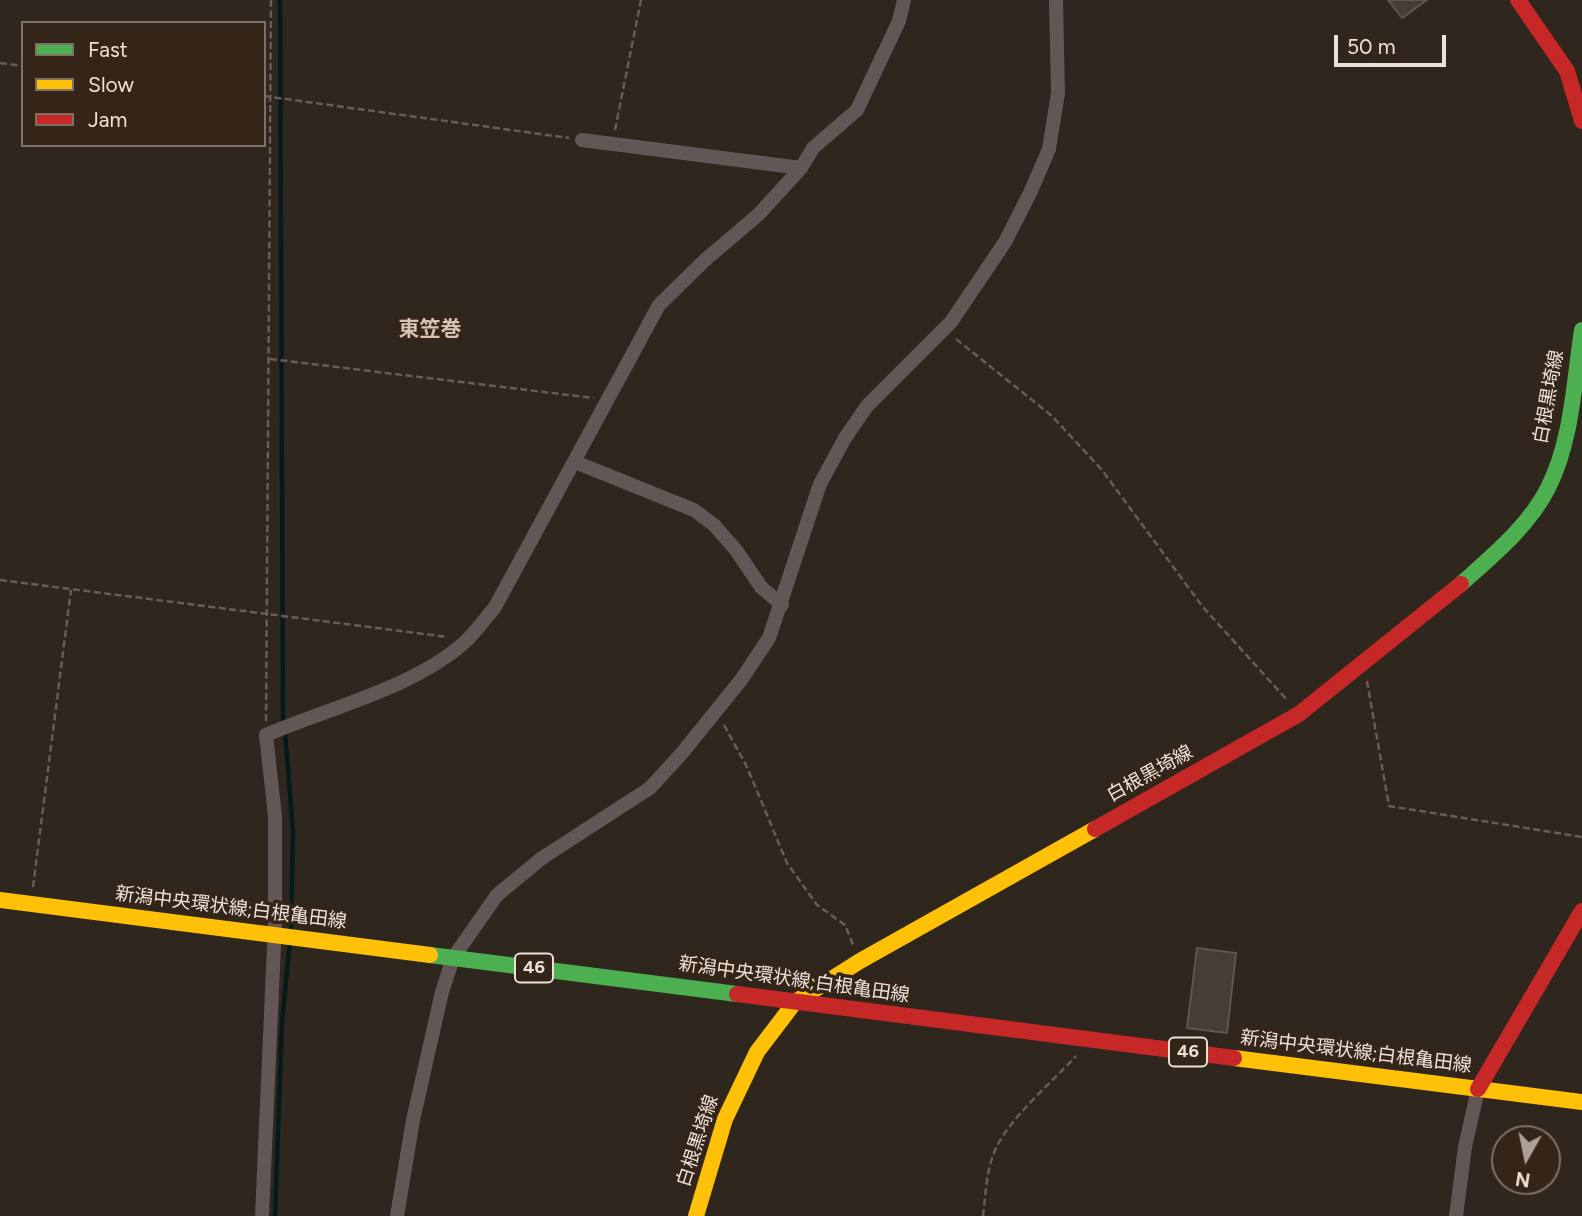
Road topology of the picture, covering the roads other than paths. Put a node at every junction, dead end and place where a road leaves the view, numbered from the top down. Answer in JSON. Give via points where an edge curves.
{"nodes":[{"id":1,"x":904,"y":0,"type":"edge"},
{"id":2,"x":1056,"y":0,"type":"edge"},
{"id":3,"x":1518,"y":0,"type":"edge"},
{"id":4,"x":1582,"y":121,"type":"edge"},
{"id":5,"x":582,"y":140,"type":"road end"},
{"id":6,"x":802,"y":168,"type":"junction"},
{"id":7,"x":1582,"y":330,"type":"edge"},
{"id":8,"x":575,"y":462,"type":"junction"},
{"id":9,"x":782,"y":605,"type":"junction"},
{"id":10,"x":0,"y":900,"type":"edge"},
{"id":11,"x":1582,"y":911,"type":"edge"},
{"id":12,"x":274,"y":934,"type":"junction"},
{"id":13,"x":453,"y":958,"type":"junction"},
{"id":14,"x":795,"y":1002,"type":"junction"},
{"id":15,"x":1478,"y":1089,"type":"junction"},
{"id":16,"x":1582,"y":1102,"type":"edge"},
{"id":17,"x":262,"y":1216,"type":"edge"},
{"id":18,"x":397,"y":1216,"type":"edge"},
{"id":19,"x":696,"y":1216,"type":"edge"},
{"id":20,"x":1456,"y":1216,"type":"edge"}],
"edges":[{"from":1,"to":6,"type":"street","via":[[899,21],[857,110],[813,148]]},
{"from":2,"to":9,"type":"street","via":[[1058,93],[1049,149],[1006,242],[944,329],[867,406],[845,438],[820,484]]},
{"from":3,"to":4,"type":"main road","via":[[1555,45],[1580,99]]},
{"from":5,"to":6,"type":"street"},
{"from":6,"to":8,"type":"street","via":[[659,305]]},
{"from":7,"to":14,"type":"main road","name":"白根黒埼線","via":[[1565,442],[1543,498],[1516,533],[1462,583],[1299,714]]},
{"from":8,"to":9,"type":"street","via":[[694,510],[714,525],[761,587]]},
{"from":8,"to":12,"type":"street","via":[[495,607],[467,641],[394,684],[266,735],[275,816]]},
{"from":9,"to":13,"type":"street","via":[[769,638],[715,712],[650,788],[542,858],[497,895]]},
{"from":10,"to":12,"type":"main road","name":"新潟中央環状線;白根亀田線","number":"46"},
{"from":11,"to":15,"type":"main road"},
{"from":12,"to":13,"type":"main road","name":"新潟中央環状線;白根亀田線","number":"46"},
{"from":12,"to":17,"type":"street"},
{"from":13,"to":14,"type":"main road","name":"新潟中央環状線;白根亀田線","number":"46"},
{"from":13,"to":18,"type":"street","via":[[413,1120]]},
{"from":14,"to":15,"type":"main road","name":"新潟中央環状線;白根亀田線","number":"46"},
{"from":14,"to":19,"type":"main road","name":"白根黒埼線","via":[[740,1082]]},
{"from":15,"to":16,"type":"main road","name":"新潟中央環状線;白根亀田線","number":"46"},
{"from":15,"to":20,"type":"street"}]}
